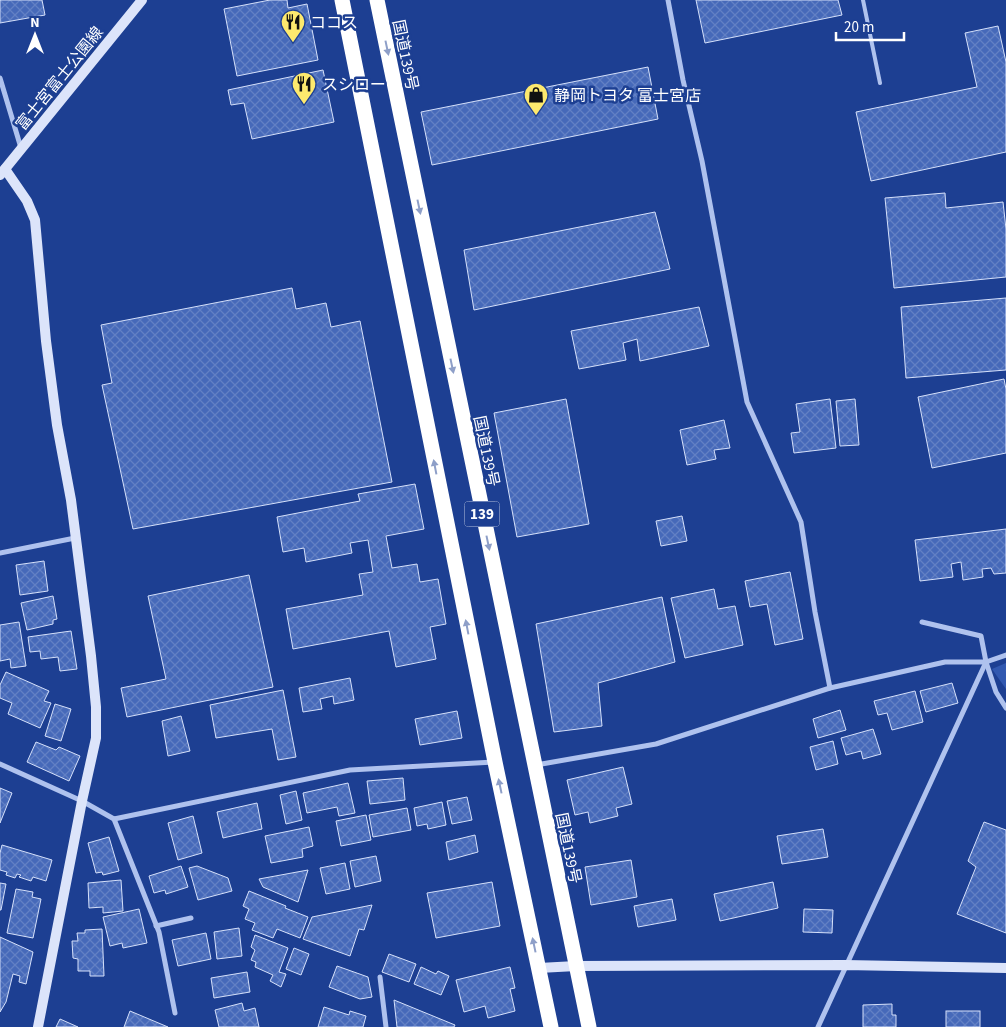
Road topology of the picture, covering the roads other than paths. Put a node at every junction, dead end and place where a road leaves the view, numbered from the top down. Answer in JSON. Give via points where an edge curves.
{"nodes":[{"id":1,"x":142,"y":0,"type":"edge"},
{"id":2,"x":342,"y":0,"type":"edge"},
{"id":3,"x":377,"y":0,"type":"edge"},
{"id":4,"x":668,"y":0,"type":"edge"},
{"id":5,"x":863,"y":0,"type":"edge"},
{"id":6,"x":0,"y":78,"type":"edge"},
{"id":7,"x":880,"y":84,"type":"dead end"},
{"id":8,"x":21,"y":148,"type":"junction"},
{"id":9,"x":2,"y":172,"type":"edge"},
{"id":10,"x":75,"y":538,"type":"junction"},
{"id":11,"x":0,"y":553,"type":"edge"},
{"id":12,"x":922,"y":622,"type":"dead end"},
{"id":13,"x":1006,"y":655,"type":"edge"},
{"id":14,"x":986,"y":662,"type":"junction"},
{"id":15,"x":830,"y":688,"type":"junction"},
{"id":16,"x":1006,"y":708,"type":"edge"},
{"id":17,"x":495,"y":762,"type":"junction"},
{"id":18,"x":0,"y":764,"type":"edge"},
{"id":19,"x":533,"y":765,"type":"junction"},
{"id":20,"x":82,"y":801,"type":"junction"},
{"id":21,"x":114,"y":819,"type":"junction"},
{"id":22,"x":191,"y":918,"type":"dead end"},
{"id":23,"x":156,"y":926,"type":"junction"},
{"id":24,"x":846,"y":965,"type":"junction"},
{"id":25,"x":576,"y":966,"type":"junction"},
{"id":26,"x":539,"y":968,"type":"junction"},
{"id":27,"x":1006,"y":968,"type":"edge"},
{"id":28,"x":380,"y":977,"type":"dead end"},
{"id":29,"x":175,"y":1013,"type":"dead end"},
{"id":30,"x":38,"y":1027,"type":"edge"},
{"id":31,"x":386,"y":1027,"type":"edge"},
{"id":32,"x":551,"y":1027,"type":"edge"},
{"id":33,"x":588,"y":1027,"type":"edge"},
{"id":34,"x":818,"y":1027,"type":"edge"}],
"edges":[{"from":1,"to":8,"type":"street","name":"富士宮富士公園線"},
{"from":17,"to":2,"type":"highway","number":"139","one_way":true},
{"from":3,"to":19,"type":"highway","name":"国道139号","number":"139","one_way":true},
{"from":4,"to":15,"type":"street","via":[[747,402],[801,522]]},
{"from":5,"to":7,"type":"lane"},
{"from":6,"to":8,"type":"street"},
{"from":8,"to":9,"type":"street","name":"富士宮富士公園線"},
{"from":9,"to":10,"type":"street","via":[[27,201],[35,220],[46,341]]},
{"from":10,"to":11,"type":"street"},
{"from":10,"to":20,"type":"street","via":[[96,715],[96,738]]},
{"from":12,"to":14,"type":"street","via":[[981,636]]},
{"from":13,"to":14,"type":"street"},
{"from":14,"to":15,"type":"street","via":[[945,662]]},
{"from":14,"to":16,"type":"street","via":[[996,692]]},
{"from":14,"to":24,"type":"street"},
{"from":15,"to":19,"type":"street","via":[[656,744]]},
{"from":17,"to":21,"type":"street","via":[[350,770]]},
{"from":26,"to":17,"type":"highway","number":"139","one_way":true},
{"from":18,"to":20,"type":"street"},
{"from":19,"to":25,"type":"highway","name":"国道139号","number":"139"},
{"from":20,"to":21,"type":"street"},
{"from":20,"to":30,"type":"street"},
{"from":21,"to":23,"type":"street"},
{"from":22,"to":23,"type":"street"},
{"from":23,"to":29,"type":"street"},
{"from":24,"to":25,"type":"street"},
{"from":24,"to":27,"type":"street"},
{"from":24,"to":34,"type":"street"},
{"from":25,"to":26,"type":"street"},
{"from":25,"to":33,"type":"highway","name":"国道139号","number":"139"},
{"from":26,"to":32,"type":"highway","number":"139"},
{"from":28,"to":31,"type":"street"}]}
